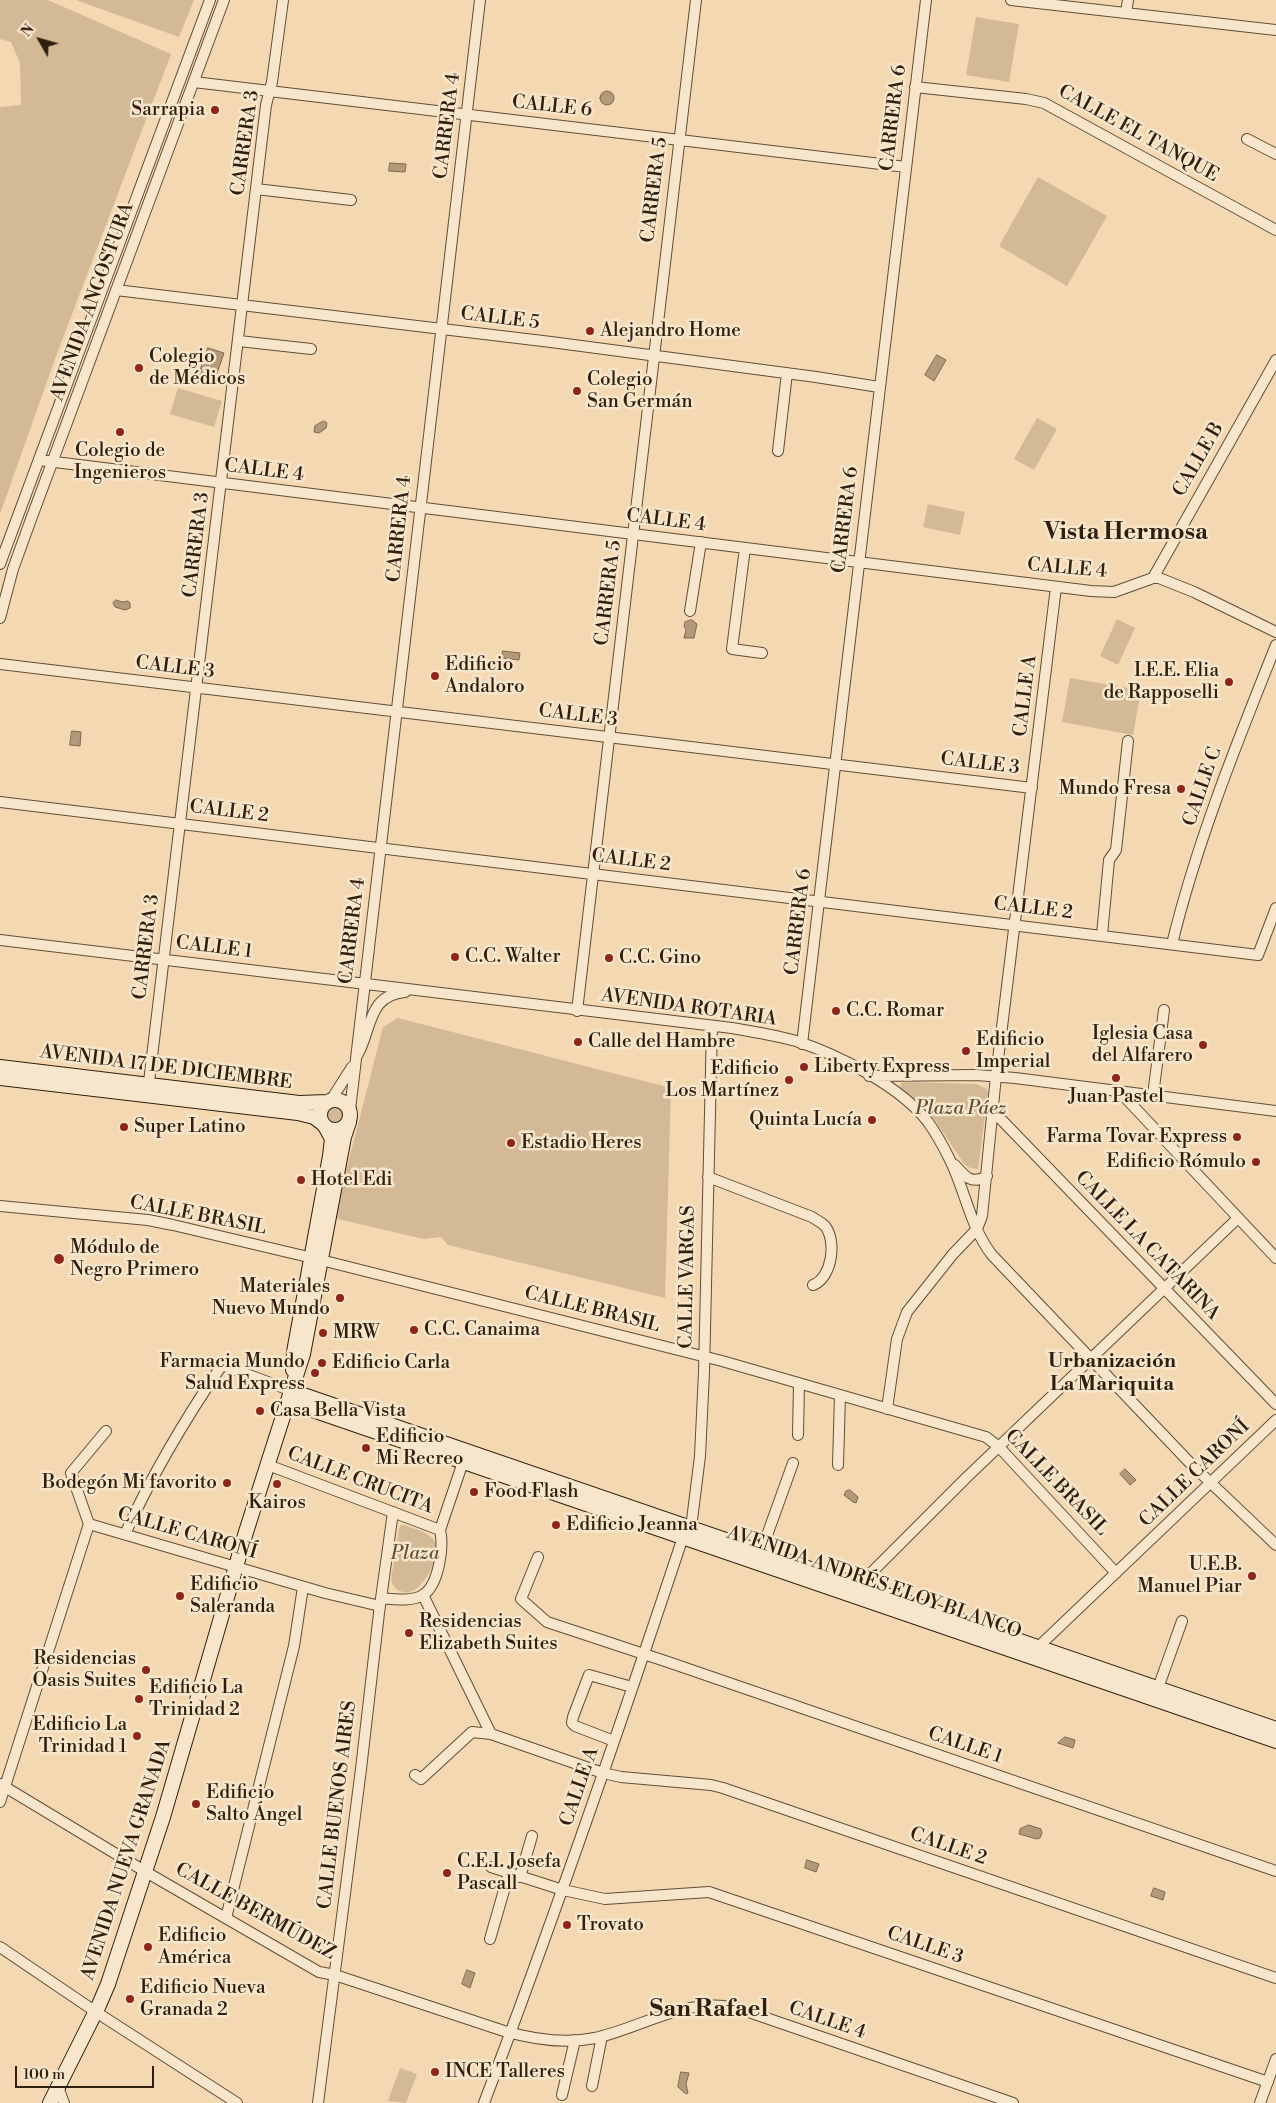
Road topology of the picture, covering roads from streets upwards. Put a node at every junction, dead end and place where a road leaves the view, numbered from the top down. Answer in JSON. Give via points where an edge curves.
{"nodes":[{"id":1,"x":210,"y":0,"type":"edge"},
{"id":2,"x":224,"y":0,"type":"edge"},
{"id":3,"x":283,"y":0,"type":"edge"},
{"id":4,"x":480,"y":0,"type":"edge"},
{"id":5,"x":696,"y":0,"type":"edge"},
{"id":6,"x":926,"y":0,"type":"edge"},
{"id":7,"x":1011,"y":0,"type":"edge"},
{"id":8,"x":1128,"y":0,"type":"edge"},
{"id":9,"x":1039,"y":2,"type":"edge"},
{"id":10,"x":1126,"y":13,"type":"junction"},
{"id":11,"x":1276,"y":30,"type":"edge"},
{"id":12,"x":194,"y":82,"type":"junction"},
{"id":13,"x":915,"y":87,"type":"junction"},
{"id":14,"x":271,"y":92,"type":"junction"},
{"id":15,"x":467,"y":115,"type":"junction"},
{"id":16,"x":1247,"y":138,"type":"dead end"},
{"id":17,"x":679,"y":139,"type":"junction"},
{"id":18,"x":1276,"y":154,"type":"edge"},
{"id":19,"x":906,"y":167,"type":"junction"},
{"id":20,"x":256,"y":189,"type":"junction"},
{"id":21,"x":351,"y":200,"type":"dead end"},
{"id":22,"x":1276,"y":230,"type":"edge"},
{"id":23,"x":116,"y":290,"type":"junction"},
{"id":24,"x":243,"y":306,"type":"junction"},
{"id":25,"x":441,"y":329,"type":"junction"},
{"id":26,"x":239,"y":341,"type":"junction"},
{"id":27,"x":311,"y":349,"type":"dead end"},
{"id":28,"x":654,"y":356,"type":"junction"},
{"id":29,"x":1276,"y":360,"type":"edge"},
{"id":30,"x":787,"y":373,"type":"junction"},
{"id":31,"x":879,"y":387,"type":"junction"},
{"id":32,"x":778,"y":451,"type":"dead end"},
{"id":33,"x":38,"y":460,"type":"junction"},
{"id":34,"x":52,"y":462,"type":"junction"},
{"id":35,"x":222,"y":483,"type":"junction"},
{"id":36,"x":420,"y":508,"type":"junction"},
{"id":37,"x":634,"y":534,"type":"junction"},
{"id":38,"x":701,"y":542,"type":"junction"},
{"id":39,"x":745,"y":548,"type":"junction"},
{"id":40,"x":859,"y":562,"type":"junction"},
{"id":41,"x":0,"y":564,"type":"edge"},
{"id":42,"x":1153,"y":578,"type":"junction"},
{"id":43,"x":1056,"y":587,"type":"junction"},
{"id":44,"x":690,"y":611,"type":"dead end"},
{"id":45,"x":0,"y":618,"type":"edge"},
{"id":46,"x":1276,"y":632,"type":"edge"},
{"id":47,"x":1276,"y":645,"type":"edge"},
{"id":48,"x":762,"y":653,"type":"dead end"},
{"id":49,"x":0,"y":664,"type":"edge"},
{"id":50,"x":197,"y":688,"type":"junction"},
{"id":51,"x":396,"y":711,"type":"junction"},
{"id":52,"x":610,"y":737,"type":"junction"},
{"id":53,"x":1128,"y":742,"type":"dead end"},
{"id":54,"x":835,"y":764,"type":"junction"},
{"id":55,"x":1032,"y":788,"type":"junction"},
{"id":56,"x":0,"y":802,"type":"edge"},
{"id":57,"x":180,"y":823,"type":"junction"},
{"id":58,"x":380,"y":848,"type":"junction"},
{"id":59,"x":593,"y":874,"type":"junction"},
{"id":60,"x":819,"y":901,"type":"junction"},
{"id":61,"x":1276,"y":908,"type":"edge"},
{"id":62,"x":1016,"y":924,"type":"junction"},
{"id":63,"x":1102,"y":935,"type":"junction"},
{"id":64,"x":0,"y":940,"type":"edge"},
{"id":65,"x":1172,"y":944,"type":"junction"},
{"id":66,"x":164,"y":960,"type":"junction"},
{"id":67,"x":364,"y":984,"type":"junction"},
{"id":68,"x":418,"y":991,"type":"junction"},
{"id":69,"x":1164,"y":1010,"type":"dead end"},
{"id":70,"x":577,"y":1011,"type":"junction"},
{"id":71,"x":712,"y":1026,"type":"junction"},
{"id":72,"x":802,"y":1044,"type":"junction"},
{"id":73,"x":354,"y":1061,"type":"junction"},
{"id":74,"x":0,"y":1067,"type":"edge"},
{"id":75,"x":869,"y":1076,"type":"junction"},
{"id":76,"x":996,"y":1076,"type":"junction"},
{"id":77,"x":0,"y":1078,"type":"edge"},
{"id":78,"x":148,"y":1090,"type":"junction"},
{"id":79,"x":1119,"y":1091,"type":"junction"},
{"id":80,"x":1153,"y":1095,"type":"junction"},
{"id":81,"x":329,"y":1101,"type":"junction"},
{"id":82,"x":993,"y":1111,"type":"junction"},
{"id":83,"x":1276,"y":1111,"type":"edge"},
{"id":84,"x":349,"y":1116,"type":"junction"},
{"id":85,"x":323,"y":1124,"type":"junction"},
{"id":86,"x":951,"y":1160,"type":"junction"},
{"id":87,"x":987,"y":1176,"type":"junction"},
{"id":88,"x":708,"y":1177,"type":"junction"},
{"id":89,"x":0,"y":1206,"type":"edge"},
{"id":90,"x":1238,"y":1218,"type":"junction"},
{"id":91,"x":977,"y":1229,"type":"junction"},
{"id":92,"x":316,"y":1258,"type":"junction"},
{"id":93,"x":1276,"y":1258,"type":"edge"},
{"id":94,"x":813,"y":1285,"type":"dead end"},
{"id":95,"x":1164,"y":1289,"type":"junction"},
{"id":96,"x":704,"y":1356,"type":"junction"},
{"id":97,"x":1091,"y":1359,"type":"junction"},
{"id":98,"x":798,"y":1383,"type":"junction"},
{"id":99,"x":840,"y":1395,"type":"junction"},
{"id":100,"x":290,"y":1397,"type":"junction"},
{"id":101,"x":1276,"y":1404,"type":"edge"},
{"id":102,"x":887,"y":1409,"type":"junction"},
{"id":103,"x":1276,"y":1420,"type":"edge"},
{"id":104,"x":106,"y":1431,"type":"dead end"},
{"id":105,"x":798,"y":1435,"type":"dead end"},
{"id":106,"x":999,"y":1447,"type":"junction"},
{"id":107,"x":463,"y":1462,"type":"junction"},
{"id":108,"x":793,"y":1462,"type":"dead end"},
{"id":109,"x":268,"y":1465,"type":"junction"},
{"id":110,"x":838,"y":1465,"type":"dead end"},
{"id":111,"x":1210,"y":1483,"type":"junction"},
{"id":112,"x":393,"y":1512,"type":"junction"},
{"id":113,"x":89,"y":1524,"type":"junction"},
{"id":114,"x":440,"y":1530,"type":"junction"},
{"id":115,"x":687,"y":1532,"type":"junction"},
{"id":116,"x":125,"y":1534,"type":"junction"},
{"id":117,"x":1276,"y":1545,"type":"edge"},
{"id":118,"x":761,"y":1552,"type":"junction"},
{"id":119,"x":538,"y":1557,"type":"dead end"},
{"id":120,"x":236,"y":1567,"type":"junction"},
{"id":121,"x":1116,"y":1573,"type":"junction"},
{"id":122,"x":303,"y":1587,"type":"junction"},
{"id":123,"x":854,"y":1590,"type":"junction"},
{"id":124,"x":422,"y":1595,"type":"junction"},
{"id":125,"x":380,"y":1602,"type":"junction"},
{"id":126,"x":1182,"y":1621,"type":"dead end"},
{"id":127,"x":1033,"y":1651,"type":"junction"},
{"id":128,"x":643,"y":1654,"type":"junction"},
{"id":129,"x":632,"y":1687,"type":"junction"},
{"id":130,"x":1158,"y":1688,"type":"junction"},
{"id":131,"x":1276,"y":1729,"type":"edge"},
{"id":132,"x":491,"y":1734,"type":"junction"},
{"id":133,"x":1276,"y":1740,"type":"edge"},
{"id":134,"x":614,"y":1741,"type":"junction"},
{"id":135,"x":604,"y":1773,"type":"junction"},
{"id":136,"x":415,"y":1775,"type":"dead end"},
{"id":137,"x":2,"y":1785,"type":"edge"},
{"id":138,"x":0,"y":1802,"type":"edge"},
{"id":139,"x":532,"y":1836,"type":"dead end"},
{"id":140,"x":491,"y":1868,"type":"dead end"},
{"id":141,"x":1276,"y":1871,"type":"edge"},
{"id":142,"x":146,"y":1872,"type":"junction"},
{"id":143,"x":509,"y":1873,"type":"junction"},
{"id":144,"x":520,"y":1877,"type":"junction"},
{"id":145,"x":563,"y":1890,"type":"junction"},
{"id":146,"x":226,"y":1918,"type":"junction"},
{"id":147,"x":490,"y":1939,"type":"dead end"},
{"id":148,"x":0,"y":1947,"type":"edge"},
{"id":149,"x":335,"y":1975,"type":"junction"},
{"id":150,"x":1276,"y":1978,"type":"edge"},
{"id":151,"x":96,"y":2012,"type":"junction"},
{"id":152,"x":511,"y":2033,"type":"junction"},
{"id":153,"x":602,"y":2036,"type":"junction"},
{"id":154,"x":575,"y":2040,"type":"junction"},
{"id":155,"x":1276,"y":2059,"type":"edge"},
{"id":156,"x":1268,"y":2082,"type":"junction"},
{"id":157,"x":592,"y":2086,"type":"dead end"},
{"id":158,"x":58,"y":2087,"type":"junction"},
{"id":159,"x":562,"y":2095,"type":"dead end"},
{"id":160,"x":50,"y":2103,"type":"edge"},
{"id":161,"x":64,"y":2103,"type":"edge"},
{"id":162,"x":237,"y":2103,"type":"edge"},
{"id":163,"x":318,"y":2103,"type":"edge"},
{"id":164,"x":484,"y":2103,"type":"edge"},
{"id":165,"x":1012,"y":2103,"type":"edge"},
{"id":166,"x":1260,"y":2103,"type":"edge"}],
"edges":[{"from":1,"to":33,"type":"street","name":"AVENIDA ANGOSTURA"},
{"from":2,"to":12,"type":"street","name":"AVENIDA ANGOSTURA"},
{"from":3,"to":14,"type":"street","name":"CARRERA 3"},
{"from":4,"to":15,"type":"street","name":"CARRERA 4"},
{"from":5,"to":17,"type":"street","name":"CARRERA 5"},
{"from":6,"to":13,"type":"street","name":"CARRERA 6"},
{"from":7,"to":9,"type":"street"},
{"from":8,"to":10,"type":"street"},
{"from":9,"to":10,"type":"street"},
{"from":10,"to":11,"type":"street"},
{"from":12,"to":14,"type":"street","name":"CALLE 6"},
{"from":12,"to":23,"type":"street","name":"AVENIDA ANGOSTURA"},
{"from":13,"to":19,"type":"street","name":"CARRERA 6"},
{"from":13,"to":22,"type":"street","name":"CALLE EL TANQUE","via":[[1044,103]]},
{"from":14,"to":15,"type":"street","name":"CALLE 6"},
{"from":14,"to":20,"type":"street","name":"CARRERA 3","via":[[266,105]]},
{"from":15,"to":17,"type":"street","name":"CALLE 6"},
{"from":15,"to":25,"type":"street","name":"CARRERA 4"},
{"from":16,"to":18,"type":"street"},
{"from":17,"to":19,"type":"street","name":"CALLE 6"},
{"from":17,"to":28,"type":"street","name":"CARRERA 5"},
{"from":19,"to":31,"type":"street","name":"CARRERA 6"},
{"from":20,"to":21,"type":"street"},
{"from":20,"to":24,"type":"street","name":"CARRERA 3"},
{"from":23,"to":24,"type":"street","name":"CALLE 5"},
{"from":23,"to":34,"type":"street","name":"AVENIDA ANGOSTURA"},
{"from":24,"to":25,"type":"street","name":"CALLE 5"},
{"from":24,"to":26,"type":"street","name":"CARRERA 3"},
{"from":25,"to":28,"type":"street","name":"CALLE 5"},
{"from":25,"to":36,"type":"street","name":"CARRERA 4"},
{"from":26,"to":27,"type":"street"},
{"from":26,"to":35,"type":"street","name":"CARRERA 3"},
{"from":28,"to":30,"type":"street","name":"CALLE 5"},
{"from":28,"to":37,"type":"street","name":"CARRERA 5"},
{"from":29,"to":42,"type":"street","name":"CALLE B"},
{"from":30,"to":31,"type":"street","name":"CALLE 5"},
{"from":30,"to":32,"type":"street"},
{"from":31,"to":40,"type":"street","name":"CARRERA 6"},
{"from":33,"to":34,"type":"street","name":"CALLE 4"},
{"from":33,"to":41,"type":"street","name":"AVENIDA ANGOSTURA"},
{"from":34,"to":35,"type":"street","name":"CALLE 4"},
{"from":34,"to":45,"type":"street","name":"AVENIDA ANGOSTURA","via":[[13,569]]},
{"from":35,"to":36,"type":"street","name":"CALLE 4"},
{"from":35,"to":50,"type":"street","name":"CARRERA 3"},
{"from":36,"to":37,"type":"street","name":"CALLE 4"},
{"from":36,"to":51,"type":"street","name":"CARRERA 4"},
{"from":37,"to":38,"type":"street","name":"CALLE 4"},
{"from":37,"to":52,"type":"street","name":"CARRERA 5"},
{"from":38,"to":39,"type":"street","name":"CALLE 4"},
{"from":38,"to":44,"type":"street"},
{"from":39,"to":40,"type":"street","name":"CALLE 4"},
{"from":39,"to":48,"type":"street","via":[[732,650]]},
{"from":40,"to":43,"type":"street","name":"CALLE 4"},
{"from":40,"to":54,"type":"street","name":"CARRERA 6"},
{"from":42,"to":43,"type":"street","name":"CALLE 4","via":[[1114,592]]},
{"from":42,"to":46,"type":"street","via":[[1194,592]]},
{"from":43,"to":55,"type":"street","name":"CALLE A"},
{"from":47,"to":65,"type":"street","name":"CALLE C","via":[[1192,869]]},
{"from":49,"to":50,"type":"street","name":"CALLE 3"},
{"from":50,"to":51,"type":"street","name":"CALLE 3"},
{"from":50,"to":57,"type":"street","name":"CARRERA 3"},
{"from":51,"to":52,"type":"street","name":"CALLE 3"},
{"from":51,"to":58,"type":"street","name":"CARRERA 4"},
{"from":52,"to":54,"type":"street","name":"CALLE 3"},
{"from":52,"to":59,"type":"street","name":"CARRERA 5"},
{"from":53,"to":63,"type":"street","via":[[1116,850],[1109,860]]},
{"from":54,"to":55,"type":"street","name":"CALLE 3"},
{"from":54,"to":60,"type":"street","name":"CARRERA 6"},
{"from":55,"to":62,"type":"street","name":"CALLE A"},
{"from":56,"to":57,"type":"street","name":"CALLE 2"},
{"from":57,"to":58,"type":"street","name":"CALLE 2"},
{"from":57,"to":66,"type":"street","name":"CARRERA 3"},
{"from":58,"to":59,"type":"street","name":"CALLE 2"},
{"from":58,"to":67,"type":"street","name":"CARRERA 4"},
{"from":59,"to":60,"type":"street","name":"CALLE 2"},
{"from":59,"to":70,"type":"street","name":"CARRERA 5"},
{"from":60,"to":62,"type":"street","name":"CALLE 2"},
{"from":60,"to":72,"type":"street","name":"CARRERA 6"},
{"from":61,"to":65,"type":"street","name":"CALLE 2","via":[[1258,954]]},
{"from":62,"to":63,"type":"street","name":"CALLE 2"},
{"from":62,"to":76,"type":"street","name":"CALLE A"},
{"from":63,"to":65,"type":"street","name":"CALLE 2"},
{"from":64,"to":66,"type":"street","name":"CALLE 1"},
{"from":66,"to":67,"type":"street","name":"CALLE 1"},
{"from":66,"to":78,"type":"street","name":"CARRERA 3"},
{"from":67,"to":68,"type":"street","name":"AVENIDA ROTARIA"},
{"from":67,"to":73,"type":"street","name":"CARRERA 4"},
{"from":68,"to":70,"type":"street","name":"AVENIDA ROTARIA"},
{"from":68,"to":73,"type":"street","name":"AVENIDA ROTARIA","via":[[396,993],[377,1004],[364,1044]]},
{"from":69,"to":80,"type":"street"},
{"from":70,"to":71,"type":"street","name":"AVENIDA ROTARIA"},
{"from":71,"to":72,"type":"street","name":"AVENIDA ROTARIA","via":[[765,1034]]},
{"from":71,"to":88,"type":"street","name":"CALLE VARGAS"},
{"from":72,"to":75,"type":"street","name":"AVENIDA ROTARIA"},
{"from":73,"to":81,"type":"street","name":"CARRERA 4"},
{"from":73,"to":84,"type":"street","name":"CARRERA 4"},
{"from":74,"to":78,"type":"street","name":"AVENIDA 17 DE DICIEMBRE"},
{"from":75,"to":76,"type":"street","name":"AVENIDA ROTARIA"},
{"from":75,"to":86,"type":"street","via":[[918,1111]]},
{"from":76,"to":79,"type":"street","name":"AVENIDA ROTARIA"},
{"from":76,"to":82,"type":"street","name":"CALLE A"},
{"from":77,"to":78,"type":"street","name":"AVENIDA 17 DE DICIEMBRE"},
{"from":78,"to":81,"type":"street","name":"AVENIDA 17 DE DICIEMBRE","via":[[298,1103]]},
{"from":78,"to":85,"type":"street","name":"AVENIDA 17 DE DICIEMBRE","via":[[298,1113],[314,1117]]},
{"from":79,"to":80,"type":"street","name":"AVENIDA ROTARIA"},
{"from":79,"to":90,"type":"street"},
{"from":80,"to":83,"type":"street","name":"AVENIDA ROTARIA"},
{"from":81,"to":84,"type":"street","via":[[342,1101]]},
{"from":81,"to":85,"type":"street","via":[[320,1111]]},
{"from":82,"to":87,"type":"street","name":"CALLE A"},
{"from":82,"to":95,"type":"street","name":"CALLE LA CATARINA"},
{"from":84,"to":85,"type":"street","via":[[340,1130],[332,1130]]},
{"from":84,"to":92,"type":"street","name":"AVENIDA NUEVA GRANADA"},
{"from":85,"to":92,"type":"street","name":"AVENIDA NUEVA GRANADA","via":[[332,1144]]},
{"from":86,"to":87,"type":"street","via":[[972,1180],[979,1181]]},
{"from":86,"to":91,"type":"street"},
{"from":87,"to":91,"type":"street","name":"CALLE A","via":[[982,1216]]},
{"from":88,"to":94,"type":"street","via":[[812,1218],[824,1226],[830,1237],[828,1269],[821,1281]]},
{"from":88,"to":96,"type":"street","name":"CALLE VARGAS"},
{"from":89,"to":92,"type":"street","name":"CALLE BRASIL","via":[[148,1220]]},
{"from":90,"to":93,"type":"street"},
{"from":90,"to":95,"type":"street"},
{"from":91,"to":97,"type":"street","via":[[992,1255]]},
{"from":91,"to":102,"type":"street","via":[[907,1312],[897,1340]]},
{"from":92,"to":96,"type":"street","name":"CALLE BRASIL"},
{"from":92,"to":100,"type":"street","name":"AVENIDA NUEVA GRANADA","via":[[303,1354]]},
{"from":95,"to":97,"type":"street"},
{"from":95,"to":101,"type":"street","name":"CALLE LA CATARINA"},
{"from":96,"to":98,"type":"street","name":"CALLE BRASIL"},
{"from":96,"to":115,"type":"street","name":"CALLE VARGAS","via":[[700,1456]]},
{"from":97,"to":106,"type":"street"},
{"from":97,"to":111,"type":"street"},
{"from":98,"to":99,"type":"street","name":"CALLE BRASIL"},
{"from":98,"to":105,"type":"street"},
{"from":99,"to":102,"type":"street","name":"CALLE BRASIL"},
{"from":99,"to":110,"type":"street"},
{"from":100,"to":107,"type":"street","name":"AVENIDA ANDRÉS ELOY BLANCO"},
{"from":100,"to":109,"type":"street","name":"AVENIDA NUEVA GRANADA"},
{"from":100,"to":115,"type":"street","name":"AVENIDA ANDRÉS ELOY BLANCO"},
{"from":100,"to":116,"type":"street","via":[[222,1365],[167,1450]]},
{"from":102,"to":106,"type":"street","name":"CALLE BRASIL","via":[[986,1437]]},
{"from":103,"to":111,"type":"street","name":"CALLE CARONÍ"},
{"from":104,"to":113,"type":"street","name":"CALLE CARONÍ","via":[[71,1473]]},
{"from":106,"to":121,"type":"street","name":"CALLE BRASIL"},
{"from":106,"to":123,"type":"street"},
{"from":107,"to":114,"type":"street"},
{"from":107,"to":115,"type":"street","name":"AVENIDA ANDRÉS ELOY BLANCO"},
{"from":108,"to":118,"type":"street"},
{"from":109,"to":112,"type":"street","name":"CALLE CRUCITA"},
{"from":109,"to":120,"type":"street","name":"AVENIDA NUEVA GRANADA"},
{"from":111,"to":117,"type":"street"},
{"from":111,"to":121,"type":"street","name":"CALLE CARONÍ"},
{"from":112,"to":114,"type":"street","name":"CALLE CRUCITA"},
{"from":112,"to":125,"type":"street","name":"CALLE BUENOS AIRES"},
{"from":113,"to":116,"type":"street","name":"CALLE CARONÍ"},
{"from":113,"to":137,"type":"street"},
{"from":114,"to":124,"type":"street","via":[[440,1559],[431,1586]]},
{"from":115,"to":118,"type":"street","name":"AVENIDA ANDRÉS ELOY BLANCO"},
{"from":115,"to":123,"type":"street","name":"AVENIDA ANDRÉS ELOY BLANCO"},
{"from":115,"to":128,"type":"street","name":"CALLE A"},
{"from":116,"to":120,"type":"street","name":"CALLE CARONÍ"},
{"from":118,"to":123,"type":"street","name":"AVENIDA ANDRÉS ELOY BLANCO"},
{"from":119,"to":128,"type":"street","name":"CALLE 1","via":[[522,1598],[547,1622]]},
{"from":120,"to":122,"type":"street","name":"CALLE CARONÍ"},
{"from":120,"to":142,"type":"street","name":"AVENIDA NUEVA GRANADA"},
{"from":121,"to":127,"type":"street","name":"CALLE CARONÍ"},
{"from":122,"to":125,"type":"street","name":"CALLE CARONÍ"},
{"from":122,"to":146,"type":"street","via":[[294,1646]]},
{"from":123,"to":127,"type":"street","name":"AVENIDA ANDRÉS ELOY BLANCO"},
{"from":124,"to":125,"type":"street","name":"CALLE CARONÍ"},
{"from":124,"to":132,"type":"street"},
{"from":125,"to":149,"type":"street","name":"CALLE BUENOS AIRES"},
{"from":126,"to":130,"type":"street"},
{"from":127,"to":130,"type":"street","name":"AVENIDA ANDRÉS ELOY BLANCO"},
{"from":127,"to":133,"type":"street","name":"AVENIDA ANDRÉS ELOY BLANCO"},
{"from":128,"to":129,"type":"street","name":"CALLE A"},
{"from":128,"to":141,"type":"street","name":"CALLE 1"},
{"from":129,"to":134,"type":"street","name":"CALLE A"},
{"from":129,"to":134,"type":"street","via":[[589,1675],[573,1717],[572,1723],[578,1728]]},
{"from":130,"to":131,"type":"street","name":"AVENIDA ANDRÉS ELOY BLANCO"},
{"from":132,"to":135,"type":"street","name":"CALLE 2"},
{"from":132,"to":136,"type":"street","via":[[472,1732],[422,1778]]},
{"from":134,"to":135,"type":"street","name":"CALLE A"},
{"from":135,"to":145,"type":"street","name":"CALLE A"},
{"from":135,"to":150,"type":"street","name":"CALLE 2","via":[[723,1788]]},
{"from":137,"to":138,"type":"street"},
{"from":137,"to":142,"type":"street","name":"CALLE BERMÚDEZ"},
{"from":139,"to":144,"type":"street"},
{"from":140,"to":143,"type":"street","name":"CALLE 3"},
{"from":142,"to":146,"type":"street","name":"CALLE BERMÚDEZ"},
{"from":142,"to":151,"type":"street","name":"AVENIDA NUEVA GRANADA"},
{"from":143,"to":144,"type":"street","name":"CALLE 3"},
{"from":143,"to":147,"type":"street"},
{"from":144,"to":145,"type":"street","name":"CALLE 3"},
{"from":145,"to":152,"type":"street","name":"CALLE A"},
{"from":145,"to":156,"type":"street","name":"CALLE 3","via":[[605,1899],[708,1892]]},
{"from":146,"to":149,"type":"street","name":"CALLE BERMÚDEZ","via":[[319,1972]]},
{"from":148,"to":151,"type":"street"},
{"from":149,"to":152,"type":"street","name":"CALLE BERMÚDEZ"},
{"from":149,"to":163,"type":"street","name":"CALLE BUENOS AIRES"},
{"from":151,"to":158,"type":"street","name":"AVENIDA NUEVA GRANADA"},
{"from":151,"to":162,"type":"street"},
{"from":152,"to":154,"type":"street","name":"CALLE 4"},
{"from":152,"to":164,"type":"street","name":"CALLE A"},
{"from":153,"to":154,"type":"street","name":"CALLE 4"},
{"from":153,"to":157,"type":"street"},
{"from":153,"to":165,"type":"street","name":"CALLE 4","via":[[686,2009],[723,2005]]},
{"from":154,"to":159,"type":"street"},
{"from":155,"to":156,"type":"street"},
{"from":156,"to":166,"type":"street"},
{"from":158,"to":160,"type":"street","name":"AVENIDA NUEVA GRANADA"},
{"from":158,"to":161,"type":"street"}]}
